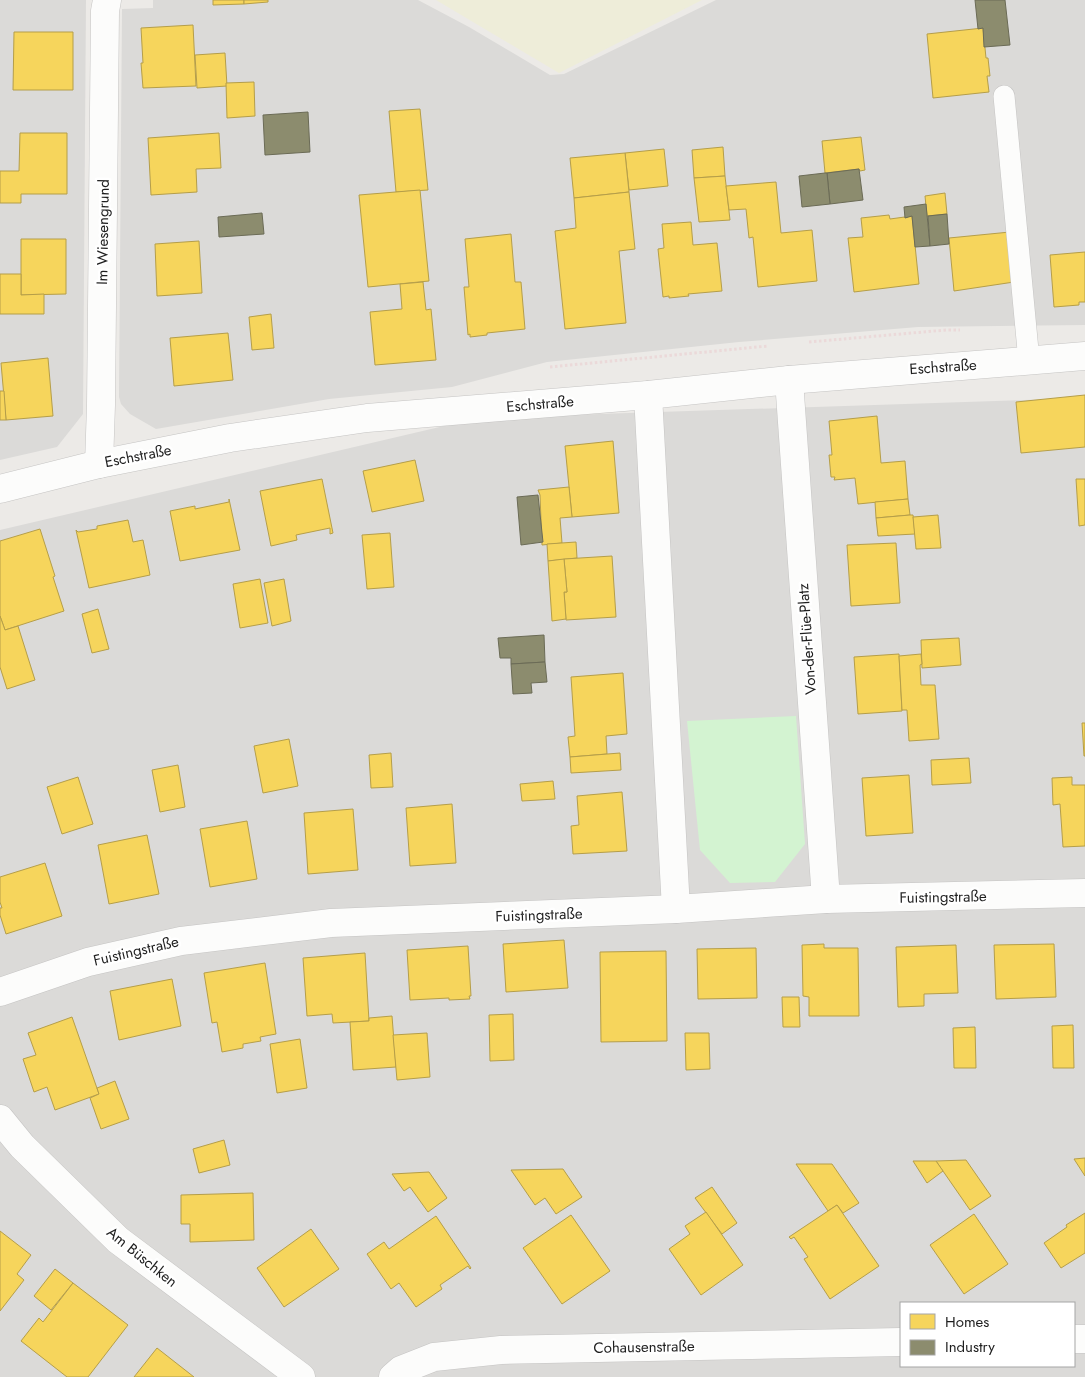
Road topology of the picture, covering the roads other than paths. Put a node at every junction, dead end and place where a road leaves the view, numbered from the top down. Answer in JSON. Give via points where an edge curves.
{"nodes":[{"id":1,"x":107,"y":0,"type":"edge"},
{"id":2,"x":1004,"y":96,"type":"dead end"},
{"id":3,"x":1085,"y":356,"type":"edge"},
{"id":4,"x":1029,"y":361,"type":"junction"},
{"id":5,"x":788,"y":380,"type":"junction"},
{"id":6,"x":648,"y":395,"type":"junction"},
{"id":7,"x":99,"y":464,"type":"junction"},
{"id":8,"x":0,"y":489,"type":"edge"},
{"id":9,"x":1085,"y":893,"type":"edge"},
{"id":10,"x":826,"y":899,"type":"junction"},
{"id":11,"x":676,"y":909,"type":"junction"},
{"id":12,"x":0,"y":992,"type":"edge"},
{"id":13,"x":0,"y":1119,"type":"edge"},
{"id":14,"x":900,"y":1342,"type":"edge"},
{"id":15,"x":301,"y":1377,"type":"edge"},
{"id":16,"x":393,"y":1377,"type":"edge"}],
"edges":[{"from":1,"to":7,"type":"street","name":"Im Wiesengrund"},
{"from":2,"to":4,"type":"lane"},
{"from":3,"to":4,"type":"street","name":"Eschstraße"},
{"from":4,"to":5,"type":"street","name":"Eschstraße"},
{"from":5,"to":6,"type":"street","name":"Eschstraße"},
{"from":5,"to":10,"type":"street","name":"Von-der-Flüe-Platz"},
{"from":6,"to":7,"type":"street","name":"Eschstraße","via":[[367,418],[230,438]]},
{"from":6,"to":11,"type":"street"},
{"from":7,"to":8,"type":"street","name":"Eschstraße"},
{"from":9,"to":10,"type":"street","name":"Fuistingstraße"},
{"from":10,"to":11,"type":"street","name":"Fuistingstraße"},
{"from":11,"to":12,"type":"street","name":"Fuistingstraße","via":[[331,923],[180,941],[88,962]]},
{"from":13,"to":15,"type":"street","name":"Am Büschken","via":[[22,1146],[118,1240]]},
{"from":14,"to":16,"type":"street","name":"Cohausenstraße","via":[[501,1350],[434,1356],[401,1370]]}]}
